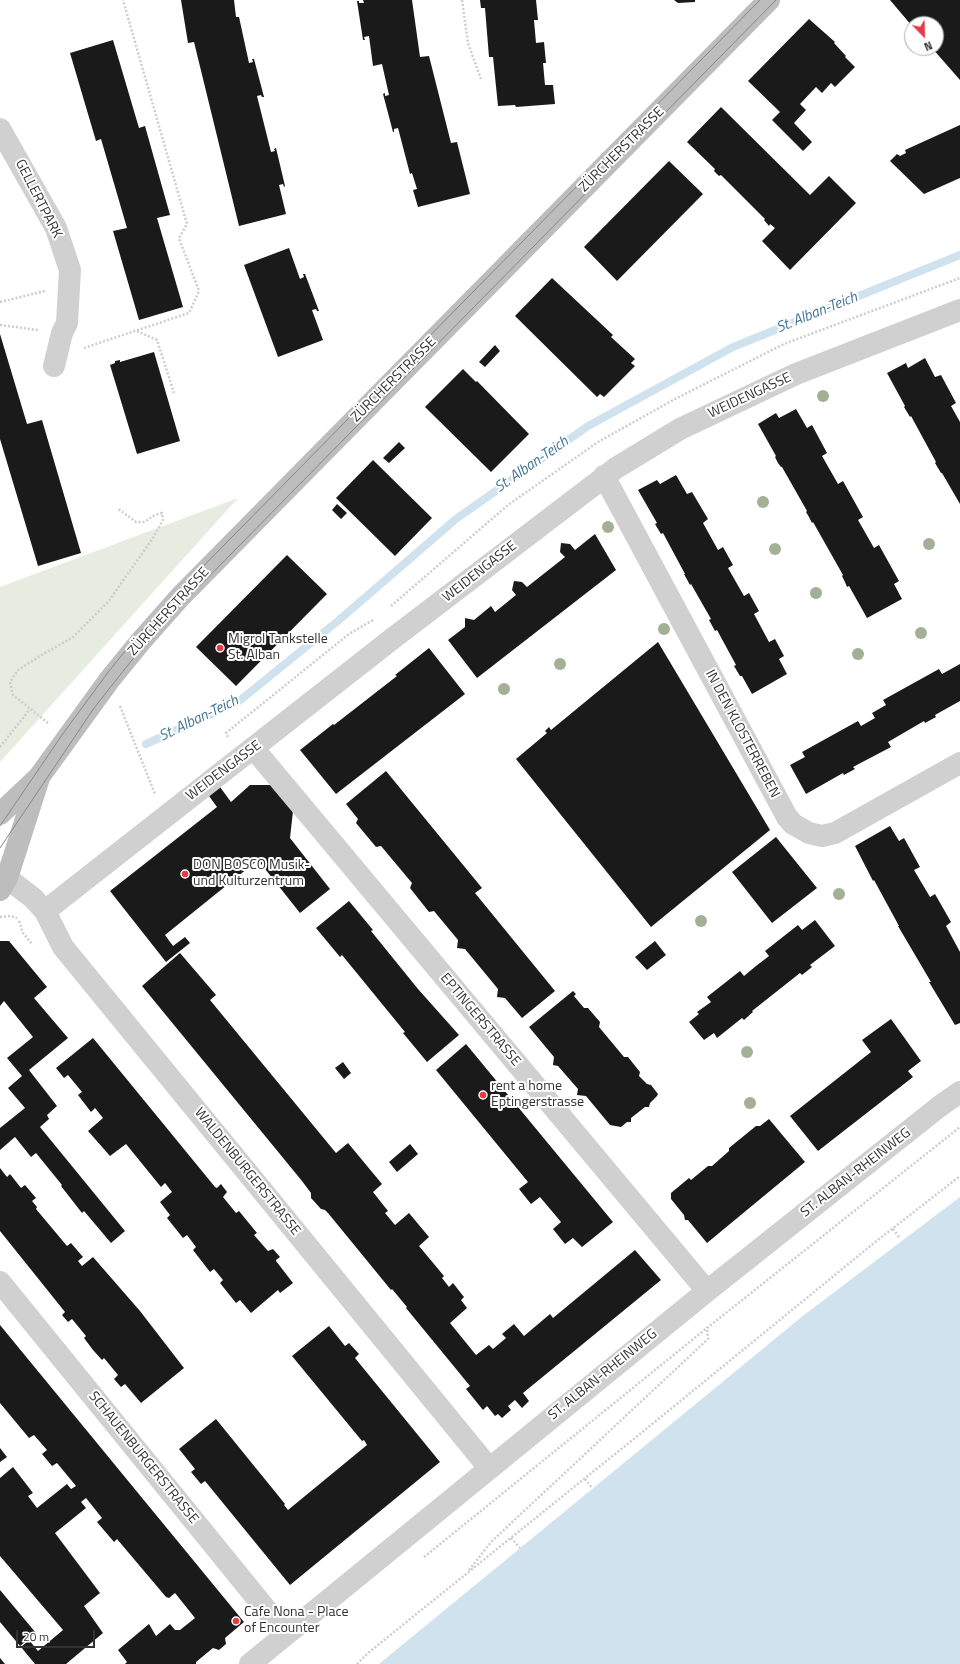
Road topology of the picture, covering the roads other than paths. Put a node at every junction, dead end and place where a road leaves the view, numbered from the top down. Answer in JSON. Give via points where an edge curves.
{"nodes":[{"id":1,"x":769,"y":0,"type":"edge"},
{"id":2,"x":0,"y":129,"type":"edge"},
{"id":3,"x":960,"y":310,"type":"edge"},
{"id":4,"x":56,"y":361,"type":"road end"},
{"id":5,"x":604,"y":476,"type":"junction"},
{"id":6,"x":254,"y":749,"type":"junction"},
{"id":7,"x":960,"y":763,"type":"edge"},
{"id":8,"x":39,"y":777,"type":"junction"},
{"id":9,"x":0,"y":814,"type":"edge"},
{"id":10,"x":2,"y":880,"type":"edge"},
{"id":11,"x":46,"y":911,"type":"junction"},
{"id":12,"x":960,"y":1092,"type":"edge"},
{"id":13,"x":0,"y":1282,"type":"edge"},
{"id":14,"x":707,"y":1291,"type":"junction"},
{"id":15,"x":489,"y":1468,"type":"junction"},
{"id":16,"x":286,"y":1634,"type":"junction"},
{"id":17,"x":250,"y":1664,"type":"edge"}],
"edges":[{"from":1,"to":8,"type":"main road","name":"ZÜRCHERSTRASSE","via":[[180,597],[110,680]]},
{"from":2,"to":4,"type":"street","name":"GELLERTPARK","via":[[56,228],[70,270],[67,323],[62,333]]},
{"from":3,"to":5,"type":"street","name":"WEIDENGASSE","via":[[796,374],[680,429]]},
{"from":5,"to":6,"type":"street","name":"WEIDENGASSE"},
{"from":5,"to":7,"type":"street","name":"IN DEN KLOSTERREBEN","via":[[793,824],[809,833],[822,836],[835,833]]},
{"from":6,"to":11,"type":"street","name":"WEIDENGASSE"},
{"from":6,"to":14,"type":"street","name":"EPTINGERSTRASSE"},
{"from":8,"to":9,"type":"main road","name":"ZÜRCHERSTRASSE"},
{"from":8,"to":10,"type":"main road","name":"ZÜRCHERSTRASSE"},
{"from":10,"to":11,"type":"street","name":"WALDENBURGERSTRASSE","via":[[33,898]]},
{"from":11,"to":15,"type":"street","name":"WALDENBURGERSTRASSE","via":[[62,947]]},
{"from":12,"to":14,"type":"street","name":"ST. ALBAN-RHEINWEG"},
{"from":13,"to":16,"type":"street","name":"SCHAUENBURGERSTRASSE"},
{"from":14,"to":15,"type":"street","name":"ST. ALBAN-RHEINWEG"},
{"from":15,"to":16,"type":"street","name":"ST. ALBAN-RHEINWEG"},
{"from":16,"to":17,"type":"street","name":"ST. ALBAN-RHEINWEG"}]}
